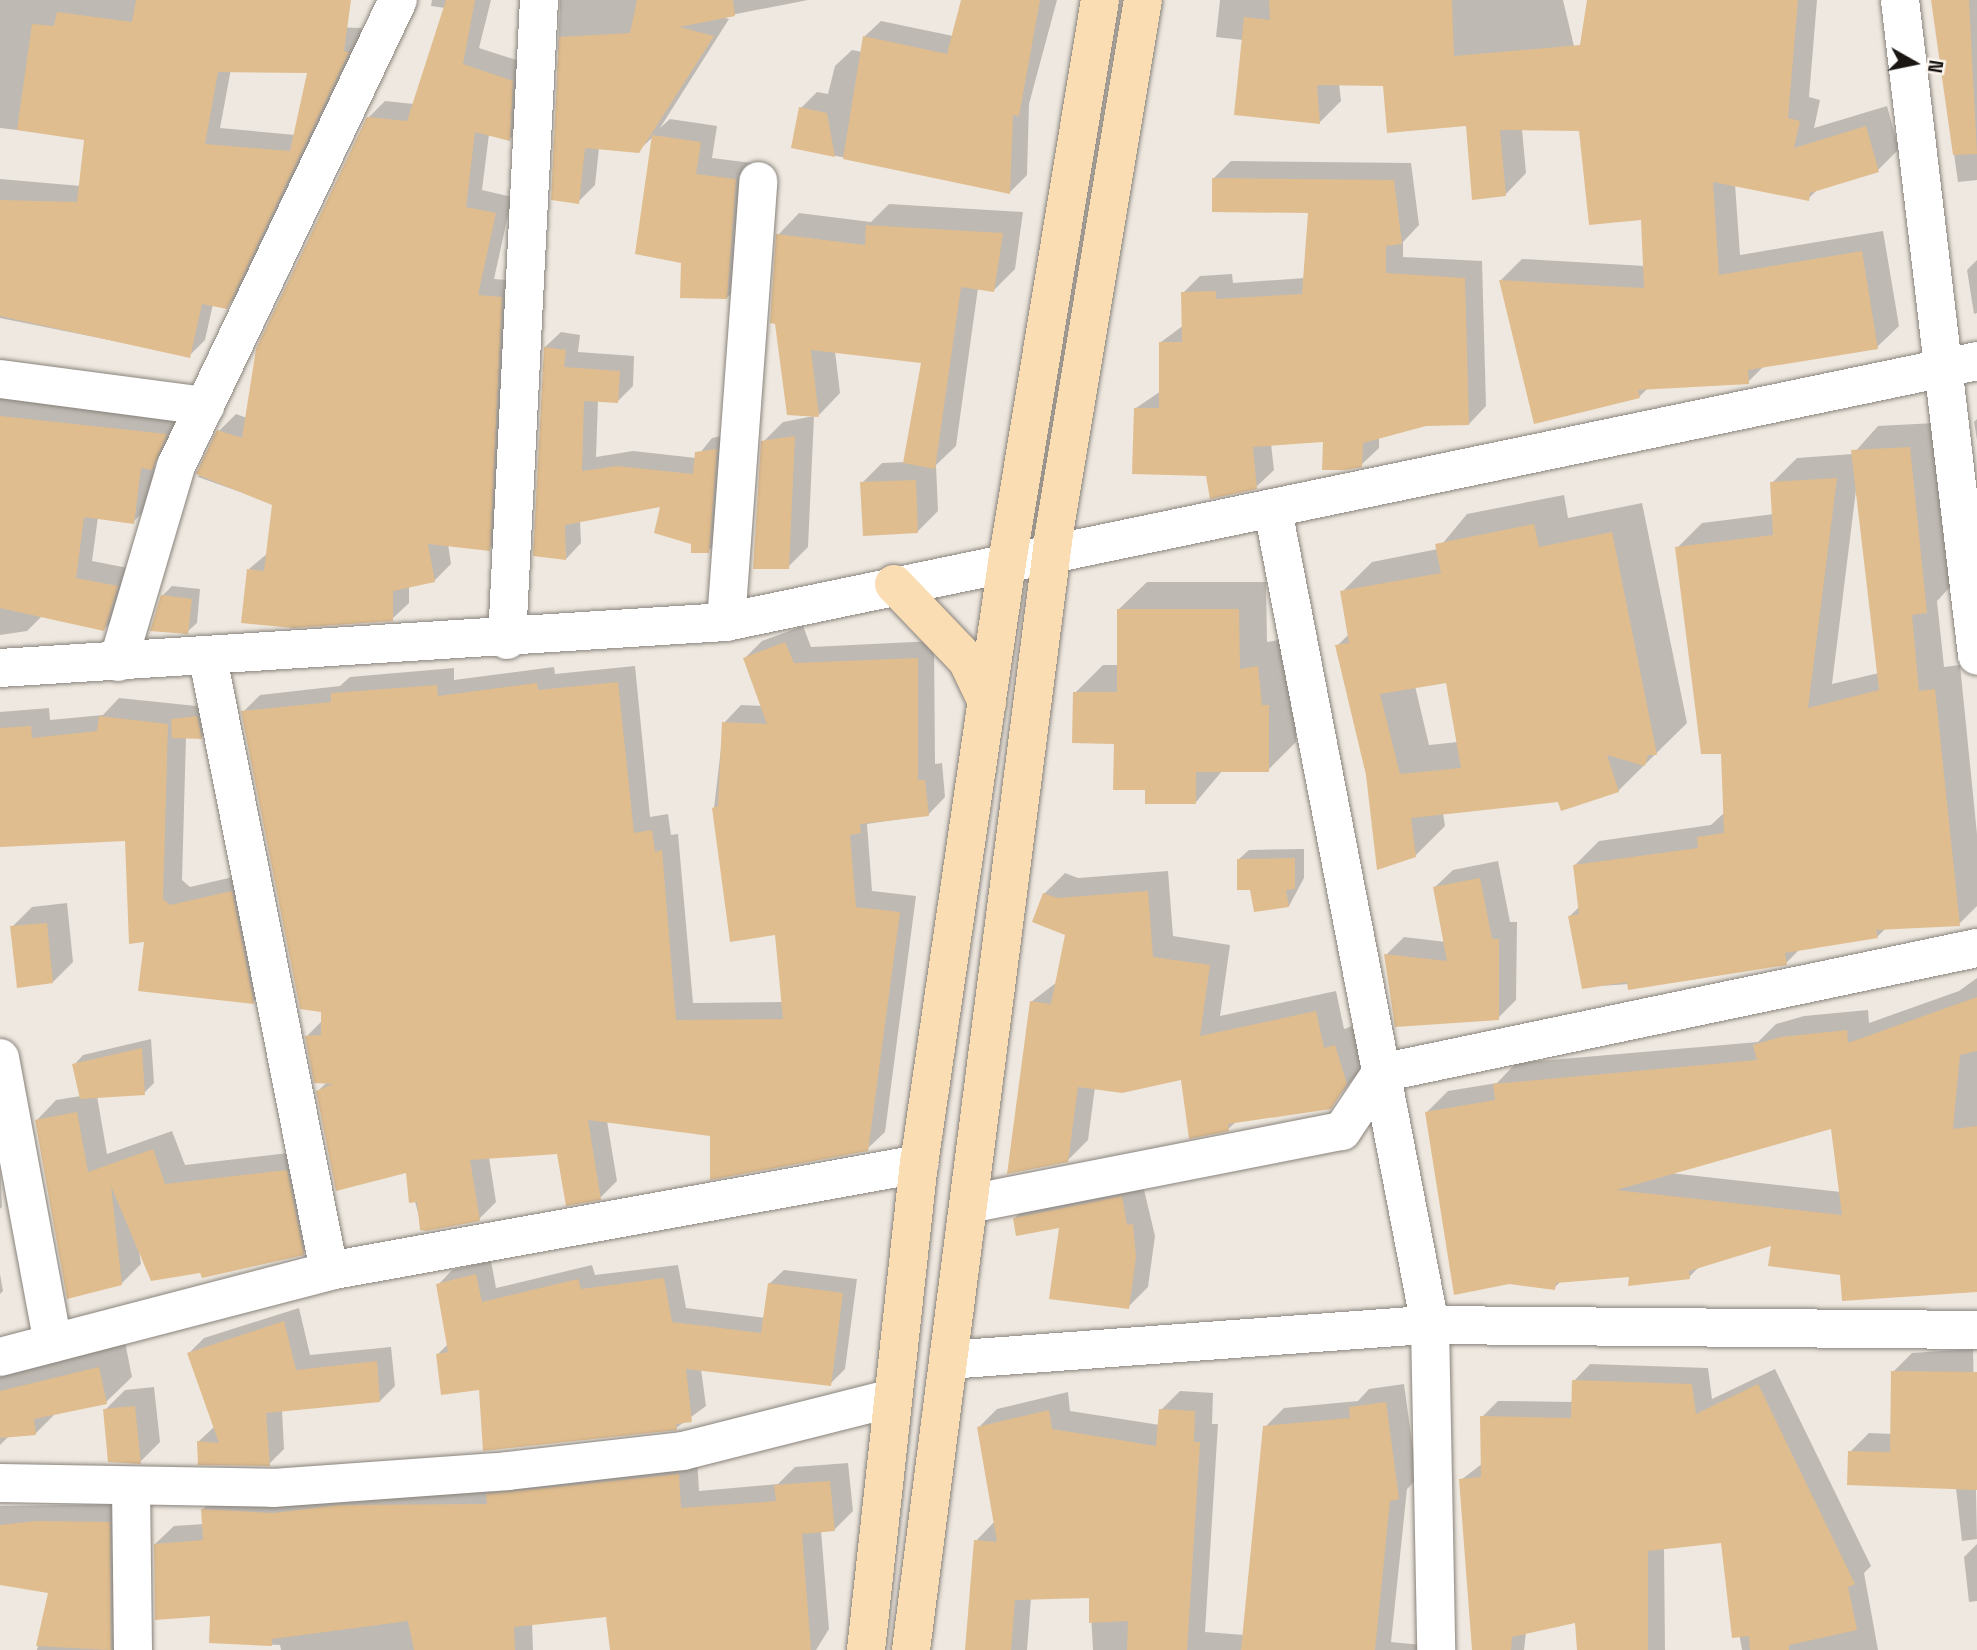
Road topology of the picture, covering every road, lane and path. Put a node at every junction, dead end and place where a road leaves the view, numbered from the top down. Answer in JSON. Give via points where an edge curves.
{"nodes":[{"id":1,"x":398,"y":0,"type":"edge"},
{"id":2,"x":540,"y":0,"type":"edge"},
{"id":3,"x":1100,"y":0,"type":"edge"},
{"id":4,"x":1143,"y":0,"type":"edge"},
{"id":5,"x":1900,"y":0,"type":"edge"},
{"id":6,"x":758,"y":181,"type":"dead end"},
{"id":7,"x":1961,"y":365,"type":"edge"},
{"id":8,"x":0,"y":379,"type":"edge"},
{"id":9,"x":205,"y":407,"type":"junction"},
{"id":10,"x":1273,"y":510,"type":"junction"},
{"id":11,"x":1051,"y":556,"type":"junction"},
{"id":12,"x":1007,"y":563,"type":"junction"},
{"id":13,"x":894,"y":584,"type":"junction"},
{"id":14,"x":726,"y":622,"type":"junction"},
{"id":15,"x":508,"y":640,"type":"junction"},
{"id":16,"x":1977,"y":655,"type":"edge"},
{"id":17,"x":208,"y":658,"type":"junction"},
{"id":18,"x":118,"y":662,"type":"junction"},
{"id":19,"x":0,"y":668,"type":"edge"},
{"id":20,"x":987,"y":702,"type":"junction"},
{"id":21,"x":1977,"y":948,"type":"edge"},
{"id":22,"x":0,"y":1058,"type":"edge"},
{"id":23,"x":1381,"y":1073,"type":"junction"},
{"id":24,"x":919,"y":1164,"type":"junction"},
{"id":25,"x":968,"y":1204,"type":"junction"},
{"id":26,"x":329,"y":1271,"type":"junction"},
{"id":27,"x":1430,"y":1325,"type":"junction"},
{"id":28,"x":1977,"y":1330,"type":"edge"},
{"id":29,"x":53,"y":1343,"type":"junction"},
{"id":30,"x":0,"y":1357,"type":"edge"},
{"id":31,"x":948,"y":1360,"type":"junction"},
{"id":32,"x":889,"y":1399,"type":"junction"},
{"id":33,"x":0,"y":1483,"type":"edge"},
{"id":34,"x":131,"y":1487,"type":"junction"},
{"id":35,"x":133,"y":1650,"type":"edge"},
{"id":36,"x":866,"y":1650,"type":"edge"},
{"id":37,"x":911,"y":1650,"type":"edge"},
{"id":38,"x":1436,"y":1650,"type":"edge"}],
"edges":[{"from":1,"to":9,"type":"street"},
{"from":2,"to":15,"type":"street"},
{"from":3,"to":12,"type":"main road"},
{"from":4,"to":11,"type":"main road"},
{"from":5,"to":7,"type":"street"},
{"from":6,"to":14,"type":"street"},
{"from":7,"to":10,"type":"street"},
{"from":7,"to":16,"type":"street"},
{"from":8,"to":9,"type":"street"},
{"from":9,"to":18,"type":"street","via":[[176,466]]},
{"from":10,"to":11,"type":"street"},
{"from":10,"to":23,"type":"street"},
{"from":11,"to":12,"type":"street"},
{"from":11,"to":25,"type":"main road"},
{"from":12,"to":13,"type":"street"},
{"from":12,"to":20,"type":"main road"},
{"from":13,"to":14,"type":"street"},
{"from":13,"to":20,"type":"main road","via":[[967,660]]},
{"from":14,"to":15,"type":"street"},
{"from":15,"to":17,"type":"street"},
{"from":17,"to":18,"type":"street"},
{"from":17,"to":26,"type":"street"},
{"from":18,"to":19,"type":"street"},
{"from":20,"to":24,"type":"main road"},
{"from":21,"to":23,"type":"street"},
{"from":22,"to":29,"type":"street"},
{"from":23,"to":25,"type":"street","via":[[1342,1131]]},
{"from":23,"to":27,"type":"street"},
{"from":24,"to":26,"type":"street"},
{"from":24,"to":32,"type":"main road"},
{"from":25,"to":31,"type":"main road"},
{"from":26,"to":29,"type":"street"},
{"from":27,"to":28,"type":"street"},
{"from":27,"to":31,"type":"street"},
{"from":27,"to":38,"type":"street"},
{"from":29,"to":30,"type":"street"},
{"from":31,"to":37,"type":"main road"},
{"from":32,"to":34,"type":"street","via":[[656,1454],[273,1488]]},
{"from":32,"to":36,"type":"main road"},
{"from":33,"to":34,"type":"street"},
{"from":34,"to":35,"type":"street"}]}
